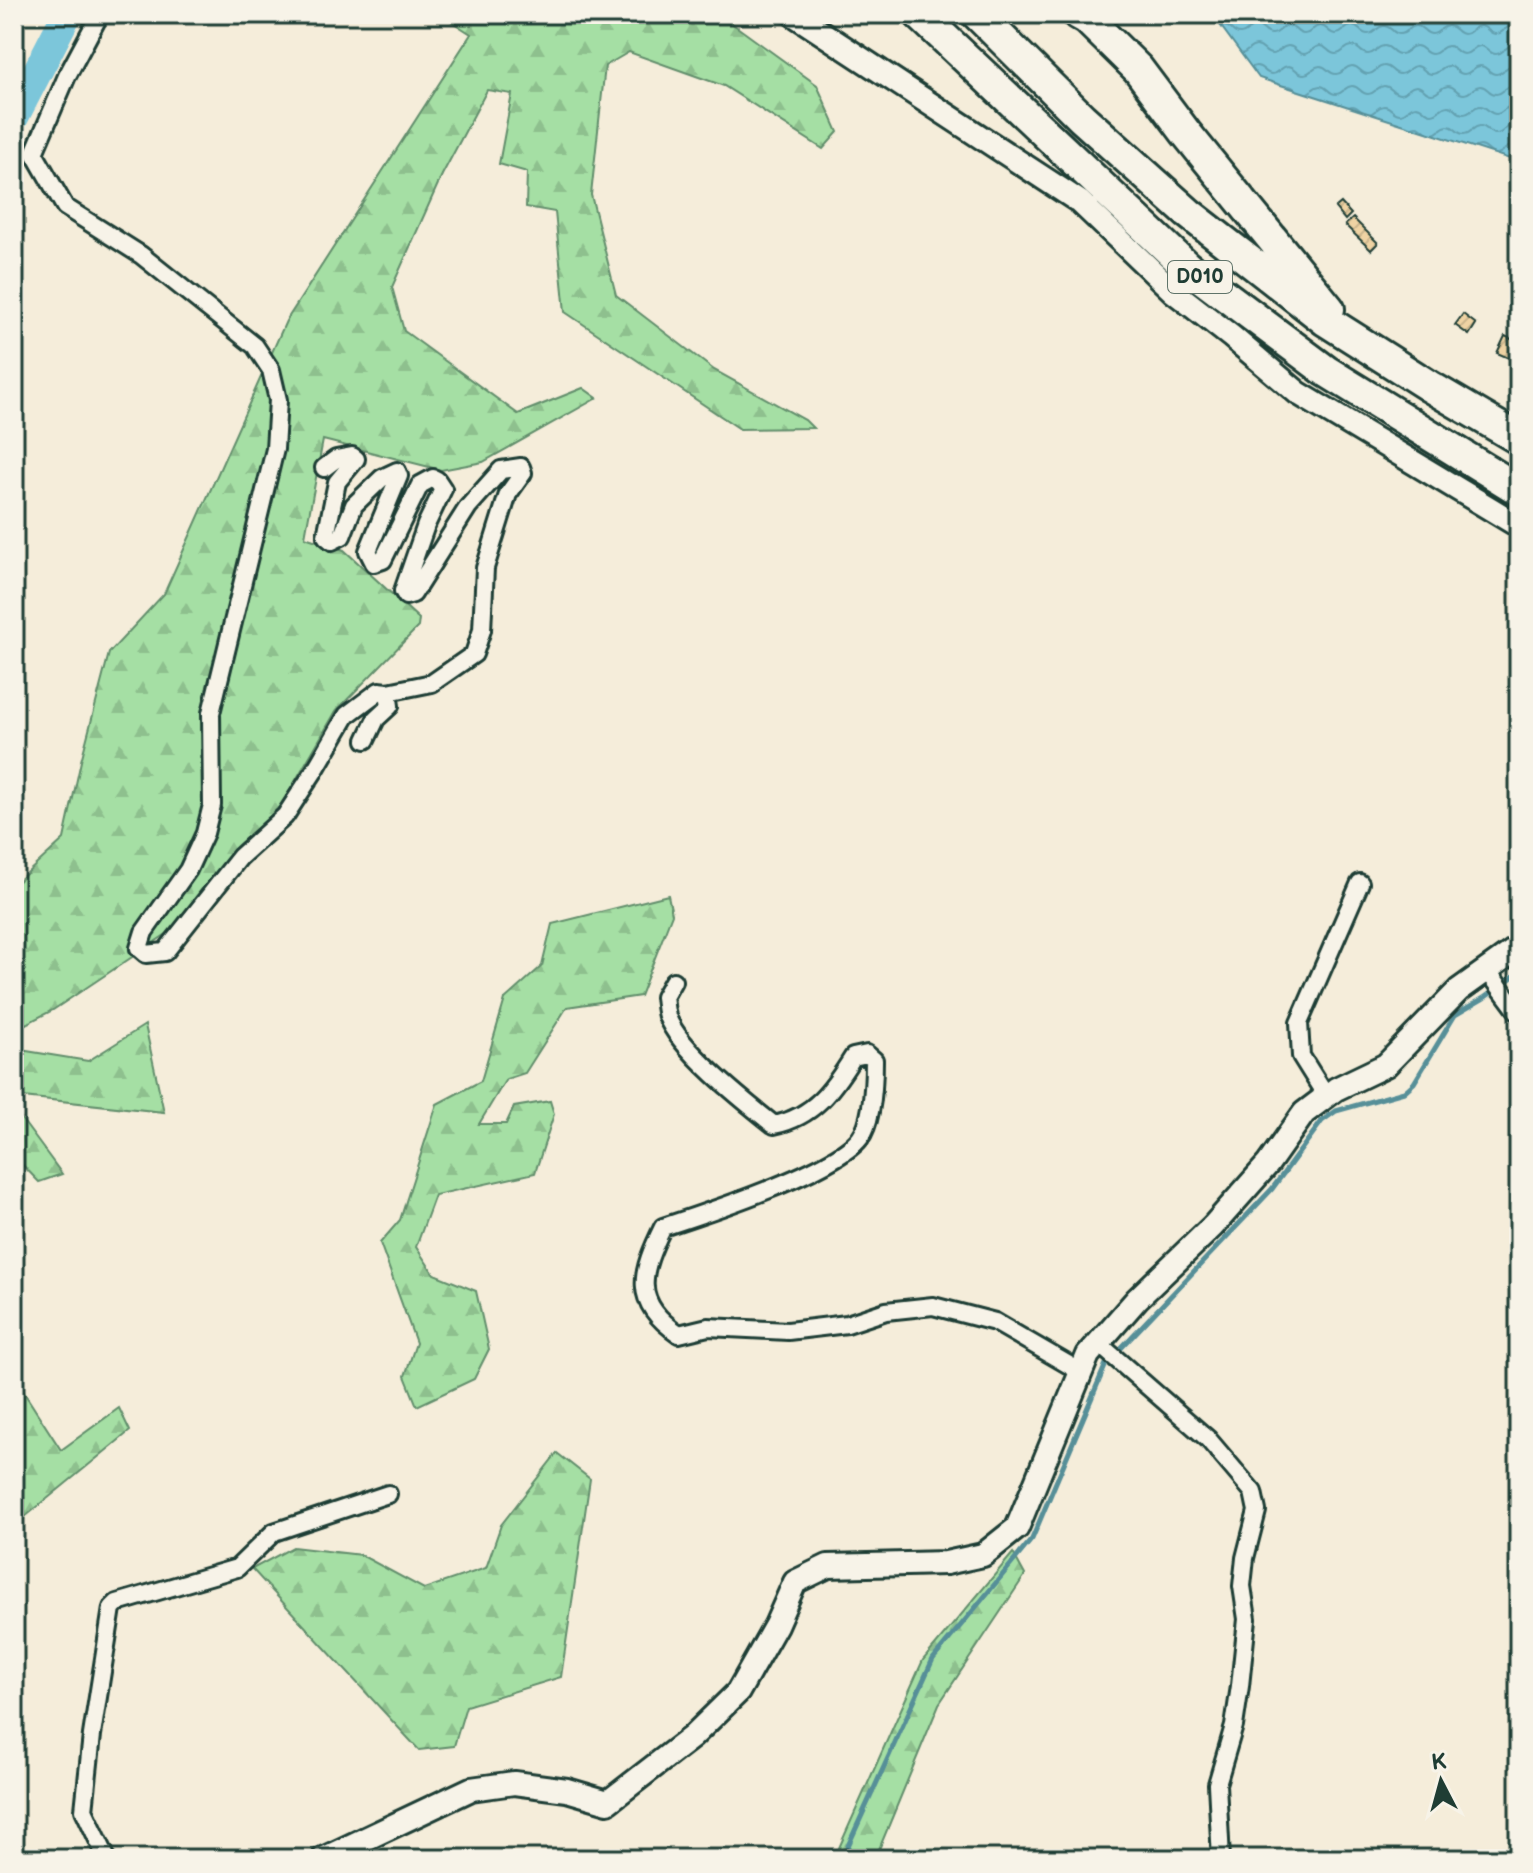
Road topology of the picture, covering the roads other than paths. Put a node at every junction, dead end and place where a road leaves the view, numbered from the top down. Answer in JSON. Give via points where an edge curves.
{"nodes":[{"id":1,"x":100,"y":14,"type":"edge"},
{"id":2,"x":793,"y":14,"type":"edge"},
{"id":3,"x":919,"y":14,"type":"edge"},
{"id":4,"x":977,"y":14,"type":"edge"},
{"id":5,"x":1078,"y":14,"type":"edge"},
{"id":6,"x":1350,"y":336,"type":"junction"},
{"id":7,"x":1519,"y":439,"type":"edge"},
{"id":8,"x":324,"y":468,"type":"dead end"},
{"id":9,"x":1519,"y":490,"type":"edge"},
{"id":10,"x":1519,"y":526,"type":"edge"},
{"id":11,"x":388,"y":692,"type":"junction"},
{"id":12,"x":366,"y":740,"type":"dead end"},
{"id":13,"x":1360,"y":883,"type":"dead end"},
{"id":14,"x":1519,"y":947,"type":"edge"},
{"id":15,"x":1487,"y":970,"type":"junction"},
{"id":16,"x":673,"y":981,"type":"dead end"},
{"id":17,"x":1517,"y":1010,"type":"edge"},
{"id":18,"x":1326,"y":1096,"type":"junction"},
{"id":19,"x":1098,"y":1343,"type":"junction"},
{"id":20,"x":1081,"y":1372,"type":"junction"},
{"id":21,"x":388,"y":1494,"type":"dead end"},
{"id":22,"x":107,"y":1859,"type":"edge"},
{"id":23,"x":323,"y":1859,"type":"edge"},
{"id":24,"x":1221,"y":1859,"type":"edge"}],
"edges":[{"from":1,"to":11,"type":"street","via":[[34,153],[65,207],[141,255],[255,346],[271,370],[278,400],[275,449],[211,713],[212,805],[205,833],[139,948],[146,954],[165,952],[240,857],[285,816],[347,715],[379,691]]},
{"from":2,"to":10,"type":"street","via":[[1080,202],[1173,291],[1298,393]]},
{"from":3,"to":9,"type":"highway","number":"D010","via":[[1187,267],[1326,371]]},
{"from":4,"to":6,"type":"highway","number":"D010","via":[[1188,213]]},
{"from":5,"to":6,"type":"highway","via":[[1138,69]]},
{"from":6,"to":7,"type":"highway","number":"D010"},
{"from":8,"to":11,"type":"street","via":[[336,459],[356,459],[337,482],[326,536],[332,541],[342,536],[354,505],[397,471],[368,551],[374,563],[383,560],[420,485],[433,478],[443,489],[403,591],[406,596],[413,594],[468,507],[501,470],[521,467],[523,473],[508,494],[485,568],[482,630],[474,654],[432,683]]},
{"from":11,"to":12,"type":"street","via":[[390,706]]},
{"from":13,"to":18,"type":"street","via":[[1299,1023],[1301,1056]]},
{"from":14,"to":15,"type":"street"},
{"from":15,"to":17,"type":"street"},
{"from":15,"to":18,"type":"street","via":[[1459,990],[1386,1065]]},
{"from":16,"to":20,"type":"street","via":[[664,997],[667,1018],[685,1044],[774,1125],[795,1121],[831,1092],[853,1057],[867,1054],[874,1060],[873,1092],[861,1137],[847,1150],[797,1176],[663,1227],[646,1262],[646,1301],[662,1323],[679,1334],[708,1327],[788,1331],[933,1306],[995,1322]]},
{"from":18,"to":19,"type":"street","via":[[1304,1113],[1268,1164]]},
{"from":19,"to":20,"type":"street"},
{"from":19,"to":24,"type":"street","via":[[1208,1439],[1253,1492],[1257,1511],[1243,1572],[1247,1619],[1240,1686],[1217,1784]]},
{"from":20,"to":23,"type":"street","via":[[1017,1528],[983,1555],[946,1563],[828,1566],[795,1582],[738,1692],[692,1737],[608,1802],[514,1783],[471,1789]]},
{"from":21,"to":22,"type":"street","via":[[274,1532],[237,1568],[112,1608],[84,1810]]}]}
